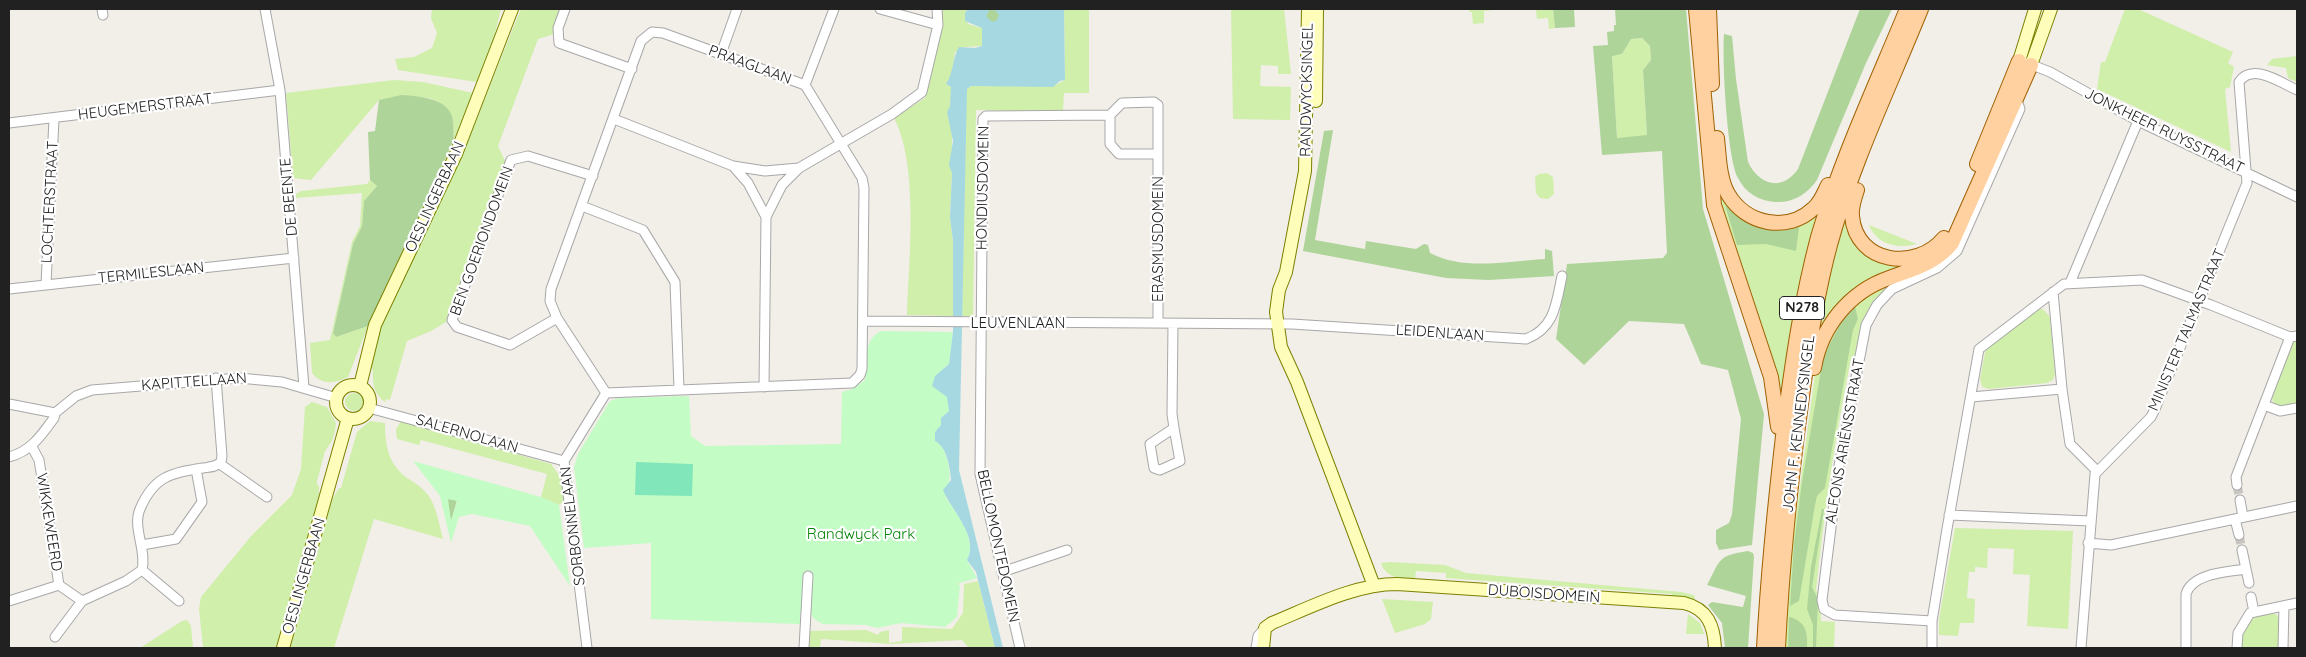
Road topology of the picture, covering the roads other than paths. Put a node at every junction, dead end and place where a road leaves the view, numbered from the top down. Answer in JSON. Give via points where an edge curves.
{"nodes":[{"id":1,"x":265,"y":9,"type":"edge"},
{"id":2,"x":512,"y":9,"type":"edge"},
{"id":3,"x":565,"y":9,"type":"edge"},
{"id":4,"x":737,"y":9,"type":"edge"},
{"id":5,"x":834,"y":9,"type":"edge"},
{"id":6,"x":880,"y":9,"type":"edge"},
{"id":7,"x":937,"y":9,"type":"edge"},
{"id":8,"x":1308,"y":9,"type":"edge"},
{"id":9,"x":1317,"y":9,"type":"edge"},
{"id":10,"x":1696,"y":9,"type":"edge"},
{"id":11,"x":1709,"y":9,"type":"edge"},
{"id":12,"x":1907,"y":9,"type":"edge"},
{"id":13,"x":1921,"y":9,"type":"edge"},
{"id":14,"x":2035,"y":9,"type":"edge"},
{"id":15,"x":2051,"y":9,"type":"edge"},
{"id":16,"x":938,"y":25,"type":"junction"},
{"id":17,"x":721,"y":54,"type":"junction"},
{"id":18,"x":2025,"y":63,"type":"junction"},
{"id":19,"x":632,"y":69,"type":"junction"},
{"id":20,"x":805,"y":85,"type":"junction"},
{"id":21,"x":280,"y":90,"type":"junction"},
{"id":22,"x":2297,"y":90,"type":"edge"},
{"id":23,"x":2016,"y":98,"type":"junction"},
{"id":24,"x":1110,"y":116,"type":"junction"},
{"id":25,"x":54,"y":119,"type":"junction"},
{"id":26,"x":614,"y":119,"type":"junction"},
{"id":27,"x":2138,"y":120,"type":"junction"},
{"id":28,"x":9,"y":123,"type":"edge"},
{"id":29,"x":842,"y":145,"type":"junction"},
{"id":30,"x":1158,"y":154,"type":"junction"},
{"id":31,"x":733,"y":166,"type":"junction"},
{"id":32,"x":798,"y":168,"type":"junction"},
{"id":33,"x":1305,"y":171,"type":"junction"},
{"id":34,"x":2247,"y":171,"type":"junction"},
{"id":35,"x":1854,"y":174,"type":"junction"},
{"id":36,"x":593,"y":176,"type":"junction"},
{"id":37,"x":1839,"y":178,"type":"junction"},
{"id":38,"x":2297,"y":197,"type":"edge"},
{"id":39,"x":582,"y":206,"type":"junction"},
{"id":40,"x":766,"y":216,"type":"junction"},
{"id":41,"x":294,"y":258,"type":"junction"},
{"id":42,"x":1562,"y":276,"type":"dead end"},
{"id":43,"x":2070,"y":283,"type":"junction"},
{"id":44,"x":46,"y":284,"type":"junction"},
{"id":45,"x":9,"y":289,"type":"edge"},
{"id":46,"x":2053,"y":292,"type":"junction"},
{"id":47,"x":2200,"y":301,"type":"junction"},
{"id":48,"x":556,"y":318,"type":"junction"},
{"id":49,"x":863,"y":322,"type":"junction"},
{"id":50,"x":981,"y":323,"type":"junction"},
{"id":51,"x":1158,"y":323,"type":"junction"},
{"id":52,"x":1173,"y":324,"type":"junction"},
{"id":53,"x":1280,"y":324,"type":"junction"},
{"id":54,"x":2294,"y":336,"type":"edge"},
{"id":55,"x":216,"y":378,"type":"junction"},
{"id":56,"x":360,"y":386,"type":"junction"},
{"id":57,"x":304,"y":387,"type":"junction"},
{"id":58,"x":764,"y":387,"type":"junction"},
{"id":59,"x":1803,"y":387,"type":"junction"},
{"id":60,"x":679,"y":389,"type":"junction"},
{"id":61,"x":2062,"y":389,"type":"junction"},
{"id":62,"x":606,"y":393,"type":"junction"},
{"id":63,"x":1971,"y":397,"type":"junction"},
{"id":64,"x":337,"y":398,"type":"junction"},
{"id":65,"x":9,"y":404,"type":"edge"},
{"id":66,"x":2264,"y":405,"type":"junction"},
{"id":67,"x":369,"y":408,"type":"junction"},
{"id":68,"x":2297,"y":408,"type":"edge"},
{"id":69,"x":55,"y":413,"type":"junction"},
{"id":70,"x":348,"y":418,"type":"junction"},
{"id":71,"x":1174,"y":428,"type":"junction"},
{"id":72,"x":1782,"y":442,"type":"junction"},
{"id":73,"x":32,"y":447,"type":"junction"},
{"id":74,"x":9,"y":457,"type":"edge"},
{"id":75,"x":564,"y":461,"type":"junction"},
{"id":76,"x":220,"y":464,"type":"junction"},
{"id":77,"x":196,"y":469,"type":"junction"},
{"id":78,"x":2096,"y":470,"type":"junction"},
{"id":79,"x":2237,"y":485,"type":"tunnel mouth"},
{"id":80,"x":267,"y":497,"type":"dead end"},
{"id":81,"x":2240,"y":500,"type":"tunnel mouth"},
{"id":82,"x":2297,"y":506,"type":"edge"},
{"id":83,"x":1949,"y":516,"type":"junction"},
{"id":84,"x":2239,"y":518,"type":"junction"},
{"id":85,"x":2090,"y":521,"type":"junction"},
{"id":86,"x":2239,"y":535,"type":"tunnel mouth"},
{"id":87,"x":2088,"y":543,"type":"junction"},
{"id":88,"x":142,"y":545,"type":"junction"},
{"id":89,"x":1068,"y":550,"type":"dead end"},
{"id":90,"x":2242,"y":550,"type":"tunnel mouth"},
{"id":91,"x":2246,"y":569,"type":"junction"},
{"id":92,"x":142,"y":570,"type":"junction"},
{"id":93,"x":1002,"y":572,"type":"junction"},
{"id":94,"x":808,"y":576,"type":"dead end"},
{"id":95,"x":2248,"y":583,"type":"dead end"},
{"id":96,"x":59,"y":585,"type":"junction"},
{"id":97,"x":1379,"y":585,"type":"junction"},
{"id":98,"x":2251,"y":597,"type":"dead end"},
{"id":99,"x":9,"y":601,"type":"edge"},
{"id":100,"x":179,"y":601,"type":"dead end"},
{"id":101,"x":82,"y":602,"type":"junction"},
{"id":102,"x":2297,"y":603,"type":"edge"},
{"id":103,"x":2284,"y":606,"type":"junction"},
{"id":104,"x":2254,"y":612,"type":"junction"},
{"id":105,"x":1932,"y":621,"type":"junction"},
{"id":106,"x":55,"y":637,"type":"dead end"},
{"id":107,"x":1262,"y":638,"type":"edge"},
{"id":108,"x":283,"y":648,"type":"edge"},
{"id":109,"x":588,"y":648,"type":"edge"},
{"id":110,"x":804,"y":648,"type":"edge"},
{"id":111,"x":1020,"y":648,"type":"edge"},
{"id":112,"x":1256,"y":648,"type":"edge"},
{"id":113,"x":1715,"y":648,"type":"edge"},
{"id":114,"x":1764,"y":648,"type":"edge"},
{"id":115,"x":1778,"y":648,"type":"edge"},
{"id":116,"x":1932,"y":648,"type":"edge"},
{"id":117,"x":2081,"y":648,"type":"edge"},
{"id":118,"x":2186,"y":648,"type":"edge"},
{"id":119,"x":2237,"y":648,"type":"edge"},
{"id":120,"x":2283,"y":648,"type":"edge"}],
"edges":[{"from":1,"to":21,"type":"street","name":"DE BEENTE"},
{"from":2,"to":56,"type":"street","name":"OESLINGERBAAN","via":[[456,154],[375,325]]},
{"from":3,"to":19,"type":"street","via":[[558,28],[559,43]]},
{"from":4,"to":17,"type":"street"},
{"from":5,"to":20,"type":"street"},
{"from":6,"to":16,"type":"street"},
{"from":7,"to":16,"type":"street"},
{"from":8,"to":33,"type":"street","name":"RANDWYCKSINGEL"},
{"from":9,"to":33,"type":"street","name":"RANDWYCKSINGEL","via":[[1314,125]]},
{"from":10,"to":72,"type":"main road","via":[[1714,205],[1768,368]]},
{"from":11,"to":37,"type":"main road","via":[[1719,158],[1726,189],[1734,202],[1742,211],[1760,221],[1788,222],[1815,208],[1830,182]]},
{"from":12,"to":37,"type":"main road","name":"JOHN F. KENNEDYSINGEL","number":"N278"},
{"from":13,"to":35,"type":"main road","name":"JOHN F. KENNEDYSINGEL","number":"N278"},
{"from":14,"to":18,"type":"street"},
{"from":15,"to":18,"type":"street"},
{"from":16,"to":29,"type":"street","via":[[922,92]]},
{"from":17,"to":19,"type":"street","name":"PRAAGLAAN","via":[[652,32],[642,40]]},
{"from":17,"to":20,"type":"street","name":"PRAAGLAAN"},
{"from":18,"to":23,"type":"main road"},
{"from":18,"to":27,"type":"street","name":"JONKHEER RUYSSTRAAT","via":[[2050,72]]},
{"from":18,"to":35,"type":"main road","via":[[1949,230],[1932,250],[1914,258],[1898,260],[1880,255],[1866,245],[1852,218],[1857,187]]},
{"from":19,"to":26,"type":"street","name":"PRAAGLAAN"},
{"from":20,"to":29,"type":"street","name":"PRAAGLAAN"},
{"from":21,"to":25,"type":"street","name":"HEUGEMERSTRAAT"},
{"from":21,"to":41,"type":"street","name":"DE BEENTE"},
{"from":22,"to":34,"type":"street","name":"MINISTER TALMASTRAAT","via":[[2262,74],[2245,75],[2238,85]]},
{"from":23,"to":59,"type":"main road","via":[[1952,243],[1929,263],[1879,282],[1851,300],[1829,326],[1818,349],[1812,375]]},
{"from":23,"to":105,"type":"street","name":"ALFONS ARIËNSSTRAAT","via":[[2020,109],[1960,245],[1943,264],[1886,294],[1866,325],[1834,497],[1823,607],[1828,613]]},
{"from":24,"to":30,"type":"street","name":"ERASMUSDOMEIN","via":[[1110,144],[1119,154]]},
{"from":24,"to":30,"type":"street","name":"ERASMUSDOMEIN","via":[[1122,103],[1154,102],[1158,106]]},
{"from":24,"to":50,"type":"street","name":"HONDIUSDOMEIN","via":[[986,116],[983,120]]},
{"from":25,"to":28,"type":"street","name":"HEUGEMERSTRAAT"},
{"from":25,"to":44,"type":"street","name":"LOCHTERSTRAAT"},
{"from":26,"to":31,"type":"street"},
{"from":26,"to":36,"type":"street","name":"PRAAGLAAN"},
{"from":27,"to":34,"type":"street","name":"JONKHEER RUYSSTRAAT"},
{"from":27,"to":43,"type":"street"},
{"from":29,"to":32,"type":"street"},
{"from":29,"to":49,"type":"street","name":"PRAAGLAAN","via":[[864,183]]},
{"from":30,"to":51,"type":"street","name":"ERASMUSDOMEIN"},
{"from":31,"to":32,"type":"street","via":[[765,171]]},
{"from":31,"to":40,"type":"street","via":[[748,183]]},
{"from":32,"to":40,"type":"street","via":[[782,185]]},
{"from":33,"to":53,"type":"street","name":"RANDWYCKSINGEL"},
{"from":34,"to":38,"type":"street","name":"JONKHEER RUYSSTRAAT"},
{"from":34,"to":47,"type":"street","name":"MINISTER TALMASTRAAT","via":[[2247,184]]},
{"from":35,"to":59,"type":"main road","name":"JOHN F. KENNEDYSINGEL","number":"N278","via":[[1826,262]]},
{"from":36,"to":39,"type":"street","name":"PRAAGLAAN"},
{"from":36,"to":48,"type":"street","name":"BEN GOERIONDOMEIN","via":[[528,156],[512,160],[452,320],[457,327],[510,345]]},
{"from":37,"to":72,"type":"main road","name":"JOHN F. KENNEDYSINGEL","number":"N278","via":[[1818,238],[1802,305]]},
{"from":39,"to":48,"type":"street","name":"PRAAGLAAN","via":[[550,293]]},
{"from":39,"to":60,"type":"street","via":[[643,230],[675,282]]},
{"from":40,"to":58,"type":"street"},
{"from":41,"to":44,"type":"street","name":"TERMILESLAAN"},
{"from":41,"to":57,"type":"street","name":"DE BEENTE"},
{"from":42,"to":53,"type":"street","name":"LEIDENLAAN","via":[[1548,326],[1526,339]]},
{"from":43,"to":46,"type":"street"},
{"from":43,"to":47,"type":"street","via":[[2145,281]]},
{"from":44,"to":45,"type":"street","name":"TERMILESLAAN"},
{"from":46,"to":61,"type":"street"},
{"from":46,"to":63,"type":"street","via":[[1979,349]]},
{"from":47,"to":54,"type":"street"},
{"from":47,"to":78,"type":"street","name":"MINISTER TALMASTRAAT","via":[[2151,417]]},
{"from":48,"to":62,"type":"street","name":"PRAAGLAAN"},
{"from":49,"to":50,"type":"street","name":"LEUVENLAAN"},
{"from":49,"to":58,"type":"street","name":"PRAAGLAAN","via":[[862,369],[857,380],[846,384]]},
{"from":50,"to":51,"type":"street","name":"LEUVENLAAN"},
{"from":50,"to":93,"type":"street","name":"BELLOMONTEDOMEIN","via":[[980,474]]},
{"from":51,"to":52,"type":"street","name":"LEUVENLAAN"},
{"from":52,"to":53,"type":"street","name":"LEUVENLAAN"},
{"from":52,"to":71,"type":"street"},
{"from":53,"to":97,"type":"street","name":"RANDWYCKSINGEL","via":[[1297,382],[1342,498],[1360,529]]},
{"from":54,"to":66,"type":"street"},
{"from":55,"to":57,"type":"street","name":"KAPITTELLAAN","via":[[253,378]]},
{"from":55,"to":69,"type":"street","name":"KAPITTELLAAN","via":[[92,390],[76,396]]},
{"from":55,"to":76,"type":"street"},
{"from":56,"to":64,"type":"street","via":[[345,387]]},
{"from":56,"to":67,"type":"street","via":[[370,396]]},
{"from":57,"to":64,"type":"street","name":"KAPITTELLAAN"},
{"from":58,"to":60,"type":"street","name":"PRAAGLAAN"},
{"from":59,"to":115,"type":"main road","name":"JOHN F. KENNEDYSINGEL","number":"N278","via":[[1787,519]]},
{"from":60,"to":62,"type":"street","name":"PRAAGLAAN"},
{"from":61,"to":63,"type":"street"},
{"from":61,"to":78,"type":"street","via":[[2070,444]]},
{"from":62,"to":75,"type":"street","name":"SORBONNELAAN"},
{"from":63,"to":83,"type":"street"},
{"from":64,"to":70,"type":"street","via":[[339,410]]},
{"from":65,"to":69,"type":"street"},
{"from":66,"to":68,"type":"street","via":[[2280,411]]},
{"from":66,"to":79,"type":"street","via":[[2236,477]]},
{"from":67,"to":70,"type":"street","via":[[361,417]]},
{"from":67,"to":75,"type":"street","name":"SALERNOLAAN"},
{"from":69,"to":73,"type":"street","name":"KAPITTELLAAN"},
{"from":70,"to":108,"type":"street","name":"OESLINGERBAAN"},
{"from":71,"to":71,"type":"street","via":[[1150,444],[1154,468],[1160,470],[1180,461]]},
{"from":72,"to":114,"type":"main road","name":"JOHN F. KENNEDYSINGEL","number":"N278"},
{"from":73,"to":74,"type":"street","name":"KAPITTELLAAN"},
{"from":73,"to":96,"type":"street","name":"WIKKEWEERD","via":[[39,460]]},
{"from":75,"to":109,"type":"street","name":"SORBONNELAAN"},
{"from":76,"to":77,"type":"street"},
{"from":76,"to":80,"type":"street"},
{"from":77,"to":88,"type":"street","via":[[169,474],[159,481],[140,509],[138,526]]},
{"from":77,"to":88,"type":"street","via":[[202,502],[176,539]]},
{"from":78,"to":85,"type":"street"},
{"from":81,"to":84,"type":"street"},
{"from":82,"to":84,"type":"street"},
{"from":83,"to":85,"type":"street"},
{"from":83,"to":105,"type":"street"},
{"from":84,"to":86,"type":"street"},
{"from":84,"to":87,"type":"street","via":[[2111,545]]},
{"from":85,"to":87,"type":"street"},
{"from":87,"to":117,"type":"street"},
{"from":88,"to":92,"type":"street"},
{"from":89,"to":93,"type":"street"},
{"from":90,"to":91,"type":"street"},
{"from":91,"to":95,"type":"street"},
{"from":91,"to":118,"type":"street","via":[[2202,578],[2189,586],[2186,594]]},
{"from":92,"to":100,"type":"street"},
{"from":92,"to":101,"type":"street","via":[[126,582]]},
{"from":93,"to":111,"type":"street","name":"BELLOMONTEDOMEIN"},
{"from":94,"to":110,"type":"street"},
{"from":96,"to":99,"type":"street"},
{"from":96,"to":101,"type":"street","name":"WIKKEWEERD"},
{"from":97,"to":107,"type":"street","via":[[1308,609]]},
{"from":97,"to":113,"type":"street","name":"DUBOISDOMEIN","via":[[1677,602],[1696,607],[1709,619]]},
{"from":98,"to":104,"type":"street"},
{"from":101,"to":106,"type":"street"},
{"from":102,"to":103,"type":"street"},
{"from":103,"to":104,"type":"street"},
{"from":103,"to":120,"type":"street"},
{"from":104,"to":119,"type":"street","via":[[2247,616],[2239,630]]},
{"from":105,"to":116,"type":"street"},
{"from":107,"to":112,"type":"street"}]}
